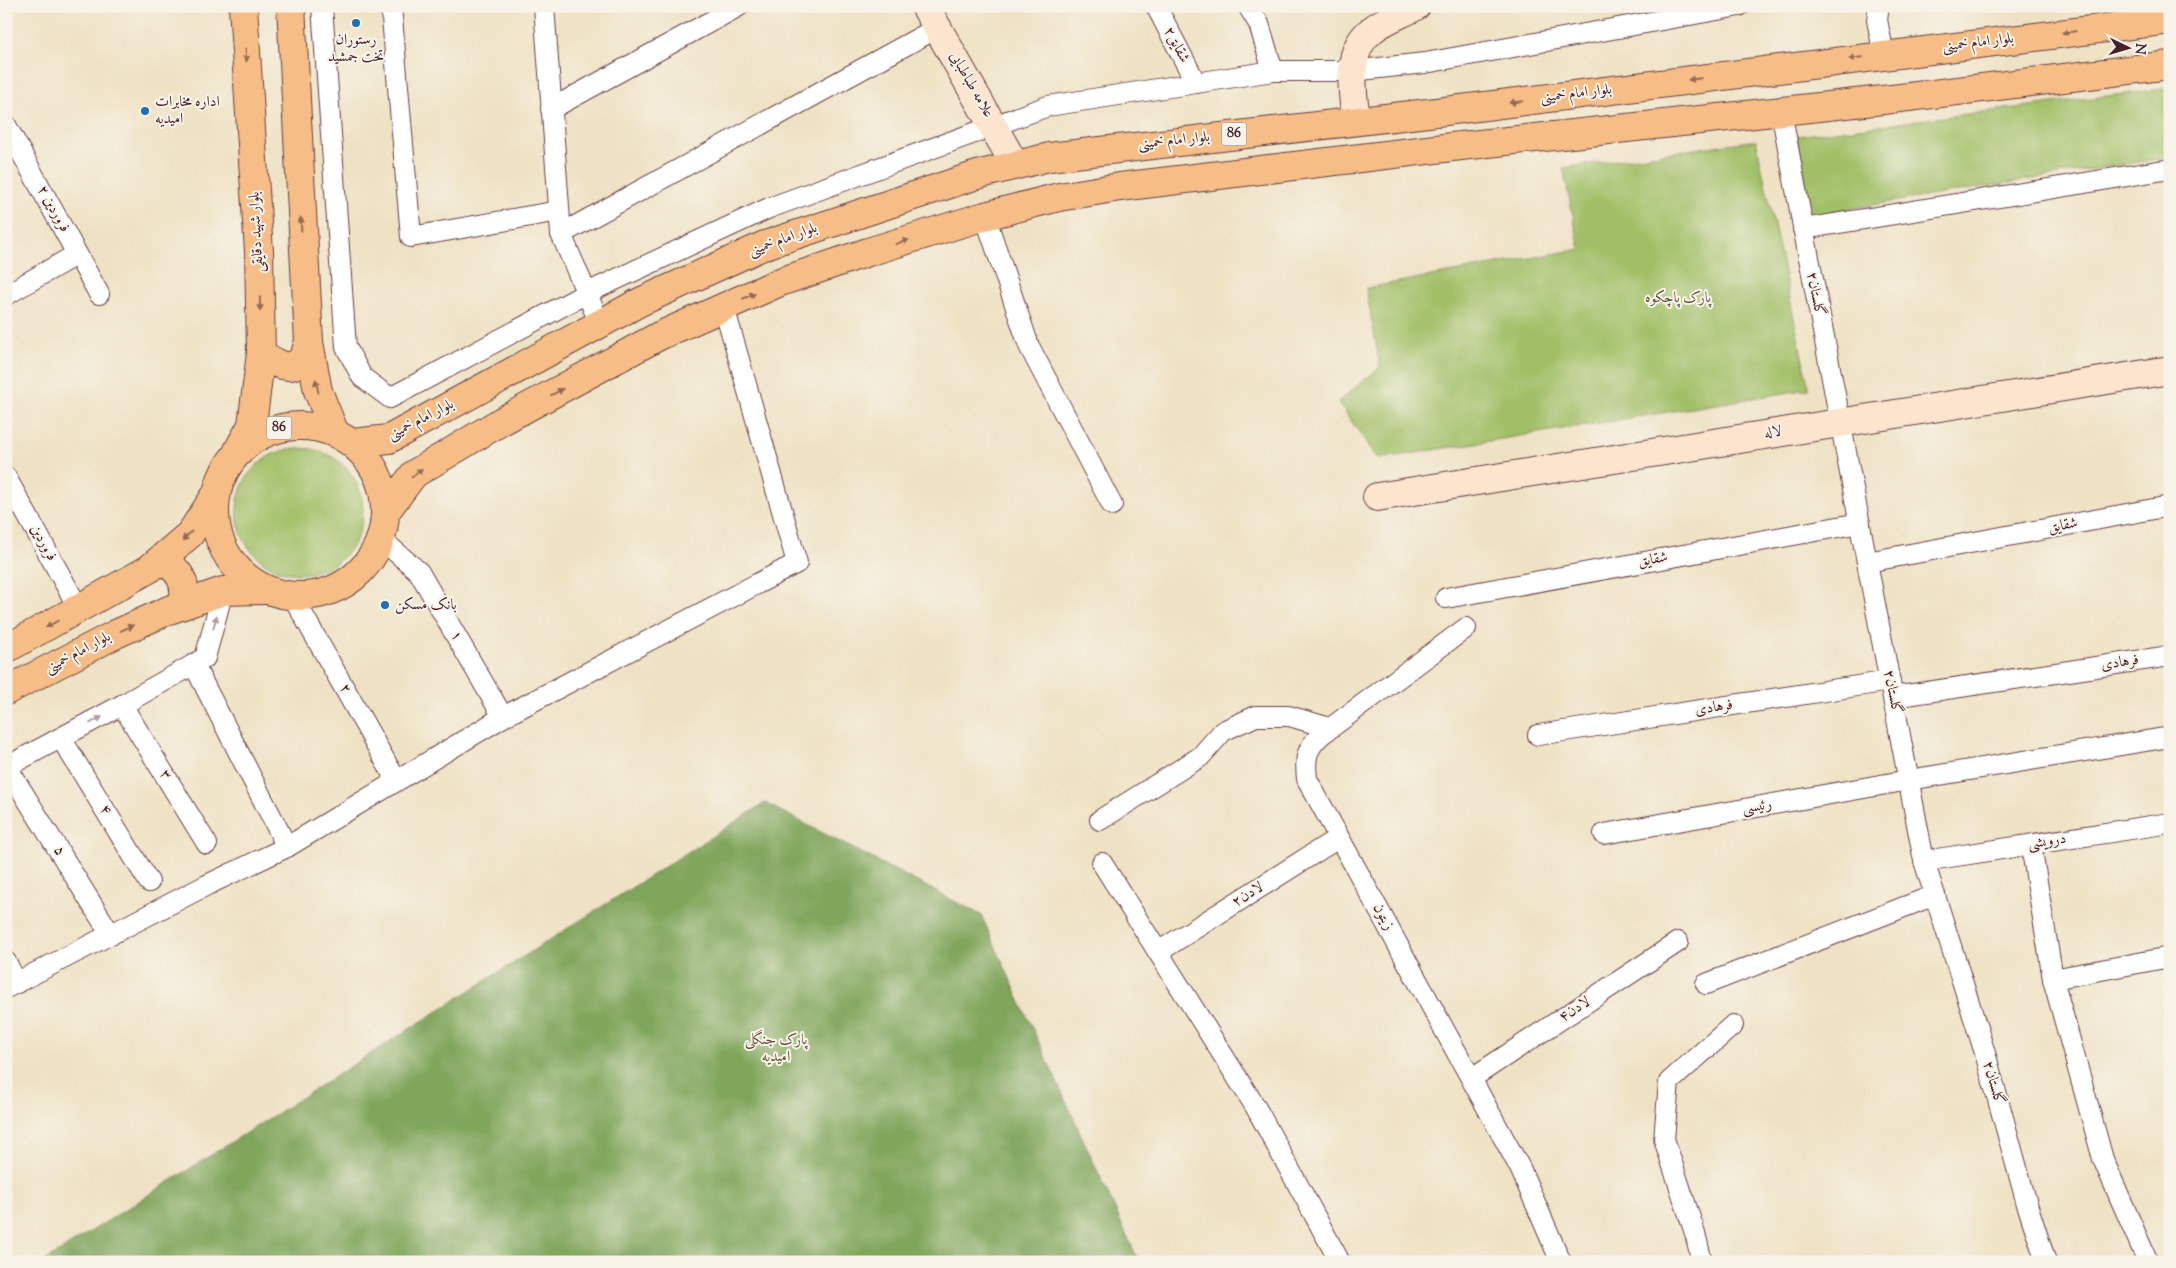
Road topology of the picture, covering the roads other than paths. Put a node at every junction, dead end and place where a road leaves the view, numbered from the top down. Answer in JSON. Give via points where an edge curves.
{"nodes":[{"id":1,"x":243,"y":6,"type":"edge"},
{"id":2,"x":290,"y":6,"type":"edge"},
{"id":3,"x":322,"y":6,"type":"edge"},
{"id":4,"x":391,"y":6,"type":"edge"},
{"id":5,"x":544,"y":6,"type":"edge"},
{"id":6,"x":739,"y":6,"type":"edge"},
{"id":7,"x":1156,"y":6,"type":"edge"},
{"id":8,"x":1248,"y":6,"type":"edge"},
{"id":9,"x":1416,"y":6,"type":"edge"},
{"id":10,"x":1739,"y":6,"type":"edge"},
{"id":11,"x":1879,"y":6,"type":"edge"},
{"id":12,"x":931,"y":17,"type":"edge"},
{"id":13,"x":2170,"y":20,"type":"edge"},
{"id":14,"x":2104,"y":28,"type":"junction"},
{"id":15,"x":2025,"y":38,"type":"junction"},
{"id":16,"x":1884,"y":55,"type":"junction"},
{"id":17,"x":2170,"y":65,"type":"edge"},
{"id":18,"x":1273,"y":71,"type":"junction"},
{"id":19,"x":1352,"y":71,"type":"junction"},
{"id":20,"x":2111,"y":72,"type":"junction"},
{"id":21,"x":2033,"y":81,"type":"junction"},
{"id":22,"x":1196,"y":83,"type":"junction"},
{"id":23,"x":551,"y":109,"type":"junction"},
{"id":24,"x":1781,"y":111,"type":"junction"},
{"id":25,"x":1356,"y":120,"type":"junction"},
{"id":26,"x":6,"y":125,"type":"edge"},
{"id":27,"x":994,"y":126,"type":"junction"},
{"id":28,"x":1359,"y":158,"type":"junction"},
{"id":29,"x":1015,"y":165,"type":"junction"},
{"id":30,"x":2170,"y":169,"type":"edge"},
{"id":31,"x":559,"y":211,"type":"junction"},
{"id":32,"x":985,"y":216,"type":"junction"},
{"id":33,"x":1803,"y":229,"type":"junction"},
{"id":34,"x":561,"y":234,"type":"junction"},
{"id":35,"x":77,"y":254,"type":"junction"},
{"id":36,"x":586,"y":293,"type":"junction"},
{"id":37,"x":99,"y":294,"type":"dead end"},
{"id":38,"x":6,"y":295,"type":"edge"},
{"id":39,"x":724,"y":307,"type":"junction"},
{"id":40,"x":600,"y":324,"type":"junction"},
{"id":41,"x":309,"y":342,"type":"junction"},
{"id":42,"x":261,"y":353,"type":"junction"},
{"id":43,"x":2170,"y":370,"type":"edge"},
{"id":44,"x":439,"y":413,"type":"junction"},
{"id":45,"x":1839,"y":423,"type":"junction"},
{"id":46,"x":343,"y":437,"type":"junction"},
{"id":47,"x":458,"y":448,"type":"junction"},
{"id":48,"x":236,"y":454,"type":"junction"},
{"id":49,"x":6,"y":477,"type":"edge"},
{"id":50,"x":216,"y":496,"type":"junction"},
{"id":51,"x":1377,"y":497,"type":"dead end"},
{"id":52,"x":1112,"y":505,"type":"dead end"},
{"id":53,"x":2170,"y":506,"type":"edge"},
{"id":54,"x":386,"y":511,"type":"junction"},
{"id":55,"x":1860,"y":522,"type":"junction"},
{"id":56,"x":381,"y":539,"type":"junction"},
{"id":57,"x":160,"y":560,"type":"junction"},
{"id":58,"x":1867,"y":562,"type":"junction"},
{"id":59,"x":266,"y":590,"type":"junction"},
{"id":60,"x":223,"y":591,"type":"junction"},
{"id":61,"x":294,"y":597,"type":"junction"},
{"id":62,"x":1446,"y":598,"type":"dead end"},
{"id":63,"x":184,"y":605,"type":"junction"},
{"id":64,"x":79,"y":609,"type":"junction"},
{"id":65,"x":1466,"y":628,"type":"dead end"},
{"id":66,"x":6,"y":649,"type":"edge"},
{"id":67,"x":2170,"y":656,"type":"edge"},
{"id":68,"x":194,"y":664,"type":"junction"},
{"id":69,"x":1891,"y":689,"type":"junction"},
{"id":70,"x":6,"y":691,"type":"edge"},
{"id":71,"x":122,"y":705,"type":"junction"},
{"id":72,"x":503,"y":718,"type":"junction"},
{"id":73,"x":1330,"y":728,"type":"junction"},
{"id":74,"x":1538,"y":736,"type":"dead end"},
{"id":75,"x":2170,"y":736,"type":"edge"},
{"id":76,"x":61,"y":738,"type":"junction"},
{"id":77,"x":6,"y":767,"type":"edge"},
{"id":78,"x":396,"y":780,"type":"junction"},
{"id":79,"x":1909,"y":780,"type":"junction"},
{"id":80,"x":1100,"y":820,"type":"dead end"},
{"id":81,"x":2170,"y":823,"type":"edge"},
{"id":82,"x":1604,"y":834,"type":"dead end"},
{"id":83,"x":1338,"y":838,"type":"junction"},
{"id":84,"x":207,"y":844,"type":"dead end"},
{"id":85,"x":2030,"y":845,"type":"junction"},
{"id":86,"x":287,"y":847,"type":"junction"},
{"id":87,"x":1924,"y":861,"type":"junction"},
{"id":88,"x":1102,"y":863,"type":"dead end"},
{"id":89,"x":149,"y":882,"type":"dead end"},
{"id":90,"x":1935,"y":895,"type":"junction"},
{"id":91,"x":111,"y":935,"type":"junction"},
{"id":92,"x":1678,"y":942,"type":"dead end"},
{"id":93,"x":1158,"y":952,"type":"junction"},
{"id":94,"x":2170,"y":957,"type":"edge"},
{"id":95,"x":6,"y":962,"type":"edge"},
{"id":96,"x":2053,"y":979,"type":"junction"},
{"id":97,"x":1706,"y":984,"type":"dead end"},
{"id":98,"x":11,"y":985,"type":"edge"},
{"id":99,"x":1734,"y":1025,"type":"dead end"},
{"id":100,"x":1472,"y":1078,"type":"junction"},
{"id":101,"x":1340,"y":1262,"type":"edge"},
{"id":102,"x":1561,"y":1262,"type":"edge"},
{"id":103,"x":1702,"y":1262,"type":"edge"},
{"id":104,"x":2046,"y":1262,"type":"edge"},
{"id":105,"x":2148,"y":1262,"type":"edge"}],
"edges":[{"from":1,"to":42,"type":"main road","name":"بلوار شهید دقایقی","one_way":true,"via":[[259,252]]},
{"from":41,"to":2,"type":"main road","one_way":true},
{"from":3,"to":36,"type":"street","via":[[346,347],[362,377],[390,398]]},
{"from":4,"to":31,"type":"street","via":[[411,237]]},
{"from":5,"to":23,"type":"street"},
{"from":6,"to":23,"type":"street"},
{"from":7,"to":22,"type":"street","name":"شقایق۲"},
{"from":8,"to":18,"type":"street","via":[[1259,24]]},
{"from":9,"to":19,"type":"street","via":[[1371,30],[1362,40]]},
{"from":10,"to":19,"type":"street","via":[[1425,63]]},
{"from":11,"to":16,"type":"street","via":[[1877,20]]},
{"from":12,"to":27,"type":"street","name":"علامه طباطبایی"},
{"from":12,"to":34,"type":"street"},
{"from":13,"to":14,"type":"main road","name":"بلوار امام خمینی","number":"86"},
{"from":14,"to":15,"type":"main road","name":"بلوار امام خمینی","number":"86","one_way":true},
{"from":14,"to":20,"type":"main road","via":[[2098,45],[2099,54]]},
{"from":15,"to":16,"type":"main road","name":"بلوار امام خمینی","number":"86"},
{"from":15,"to":21,"type":"main road","via":[[2036,59]]},
{"from":16,"to":25,"type":"main road","name":"بلوار امام خمینی","number":"86","one_way":true},
{"from":17,"to":20,"type":"main road","number":"86"},
{"from":18,"to":19,"type":"street"},
{"from":18,"to":22,"type":"street"},
{"from":19,"to":25,"type":"street"},
{"from":20,"to":21,"type":"main road","number":"86"},
{"from":21,"to":24,"type":"main road","number":"86"},
{"from":22,"to":27,"type":"street","via":[[1048,106]]},
{"from":23,"to":31,"type":"street"},
{"from":24,"to":28,"type":"main road","number":"86"},
{"from":24,"to":33,"type":"street","name":"گلستان۲"},
{"from":25,"to":28,"type":"main road"},
{"from":25,"to":29,"type":"main road","name":"بلوار امام خمینی","number":"86","via":[[1115,148]]},
{"from":26,"to":35,"type":"street","name":"فروردین ۲"},
{"from":27,"to":29,"type":"street","name":"علامه طباطبایی"},
{"from":27,"to":36,"type":"street","via":[[769,208]]},
{"from":28,"to":32,"type":"main road","number":"86","via":[[1111,188],[1058,197]]},
{"from":29,"to":40,"type":"main road","name":"بلوار امام خمینی","number":"86","via":[[765,245],[640,302]]},
{"from":30,"to":33,"type":"street"},
{"from":31,"to":34,"type":"street"},
{"from":39,"to":32,"type":"main road","number":"86","one_way":true,"via":[[789,279]]},
{"from":32,"to":52,"type":"street","via":[[1030,346]]},
{"from":33,"to":45,"type":"street","name":"گلستان۲"},
{"from":34,"to":36,"type":"street"},
{"from":35,"to":37,"type":"street","name":"فروردین ۲"},
{"from":35,"to":38,"type":"street"},
{"from":36,"to":40,"type":"street"},
{"from":47,"to":39,"type":"main road","number":"86","one_way":true,"via":[[659,336]]},
{"from":39,"to":72,"type":"street","via":[[797,563]]},
{"from":40,"to":44,"type":"main road","name":"بلوار امام خمینی","number":"86"},
{"from":41,"to":42,"type":"main road","via":[[303,358],[291,366],[277,365]]},
{"from":46,"to":41,"type":"main road","one_way":true,"via":[[318,391]]},
{"from":42,"to":48,"type":"main road","name":"بلوار شهید دقایقی","via":[[252,425]]},
{"from":43,"to":45,"type":"street","name":"لاله"},
{"from":44,"to":46,"type":"main road","name":"بلوار امام خمینی","number":"86","via":[[389,439]]},
{"from":44,"to":47,"type":"main road","via":[[435,427],[437,435],[442,443]]},
{"from":45,"to":51,"type":"street","name":"لاله"},
{"from":45,"to":55,"type":"street","name":"گلستان۲"},
{"from":46,"to":48,"type":"main road","number":"86","via":[[308,425],[281,427],[256,437]]},
{"from":46,"to":54,"type":"main road","number":"86","via":[[371,462],[382,485]]},
{"from":54,"to":47,"type":"main road","number":"86","one_way":true,"via":[[414,474]]},
{"from":48,"to":50,"type":"main road","number":"86","via":[[223,474]]},
{"from":49,"to":64,"type":"street","name":"فروردین"},
{"from":50,"to":57,"type":"main road","number":"86","one_way":true,"via":[[190,534]]},
{"from":50,"to":59,"type":"main road","number":"86","via":[[215,525],[224,552],[242,575]]},
{"from":53,"to":58,"type":"street","name":"شقایق"},
{"from":54,"to":56,"type":"main road","number":"86"},
{"from":55,"to":58,"type":"street","name":"گلستان۲"},
{"from":55,"to":62,"type":"street","name":"شقایق"},
{"from":56,"to":61,"type":"main road","number":"86","via":[[368,564],[347,583],[322,594]]},
{"from":56,"to":72,"type":"street","name":"۱","via":[[419,572]]},
{"from":57,"to":63,"type":"main road","via":[[176,569],[181,577],[186,595]]},
{"from":57,"to":64,"type":"main road","number":"86"},
{"from":58,"to":69,"type":"street","name":"گلستان۲"},
{"from":59,"to":60,"type":"main road","name":"بلوار امام خمینی","number":"86"},
{"from":59,"to":61,"type":"main road","number":"86"},
{"from":60,"to":63,"type":"main road","name":"بلوار امام خمینی","number":"86"},
{"from":68,"to":60,"type":"street","one_way":true,"via":[[205,658]]},
{"from":61,"to":78,"type":"street","name":"۲"},
{"from":70,"to":63,"type":"main road","name":"بلوار امام خمینی","number":"86","one_way":true,"via":[[116,634]]},
{"from":64,"to":66,"type":"main road","number":"86","one_way":true},
{"from":65,"to":73,"type":"street","name":"زیتون"},
{"from":67,"to":69,"type":"street","name":"فرهادی"},
{"from":68,"to":71,"type":"street"},
{"from":68,"to":86,"type":"street"},
{"from":69,"to":74,"type":"street","name":"فرهادی"},
{"from":69,"to":79,"type":"street","name":"گلستان۲"},
{"from":76,"to":71,"type":"street","one_way":true},
{"from":71,"to":84,"type":"street","name":"۳"},
{"from":72,"to":78,"type":"street"},
{"from":73,"to":80,"type":"street","via":[[1289,716],[1256,716],[1223,731],[1200,757]]},
{"from":73,"to":83,"type":"street","name":"زیتون","via":[[1310,745],[1305,761],[1306,780]]},
{"from":75,"to":79,"type":"street","name":"رئیسی"},
{"from":76,"to":77,"type":"street"},
{"from":76,"to":89,"type":"street","name":"۴"},
{"from":77,"to":91,"type":"street","name":"۵"},
{"from":78,"to":86,"type":"street"},
{"from":79,"to":82,"type":"street","name":"رئیسی"},
{"from":79,"to":87,"type":"street","name":"گلستان۲"},
{"from":81,"to":85,"type":"street","name":"درویشی"},
{"from":83,"to":93,"type":"street","name":"لادن۲"},
{"from":83,"to":100,"type":"street","name":"زیتون"},
{"from":85,"to":87,"type":"street","name":"درویشی"},
{"from":85,"to":96,"type":"street"},
{"from":86,"to":91,"type":"street"},
{"from":87,"to":90,"type":"street","name":"گلستان۲"},
{"from":88,"to":93,"type":"street"},
{"from":90,"to":97,"type":"street"},
{"from":90,"to":104,"type":"street","name":"گلستان۲"},
{"from":91,"to":98,"type":"street"},
{"from":92,"to":100,"type":"street","name":"لادن۴"},
{"from":93,"to":101,"type":"street","via":[[1255,1106]]},
{"from":94,"to":96,"type":"street"},
{"from":95,"to":98,"type":"street"},
{"from":96,"to":105,"type":"street","via":[[2103,1159]]},
{"from":99,"to":103,"type":"street","via":[[1669,1082],[1664,1139],[1696,1233]]},
{"from":100,"to":102,"type":"street","name":"زیتون","via":[[1520,1168]]}]}
